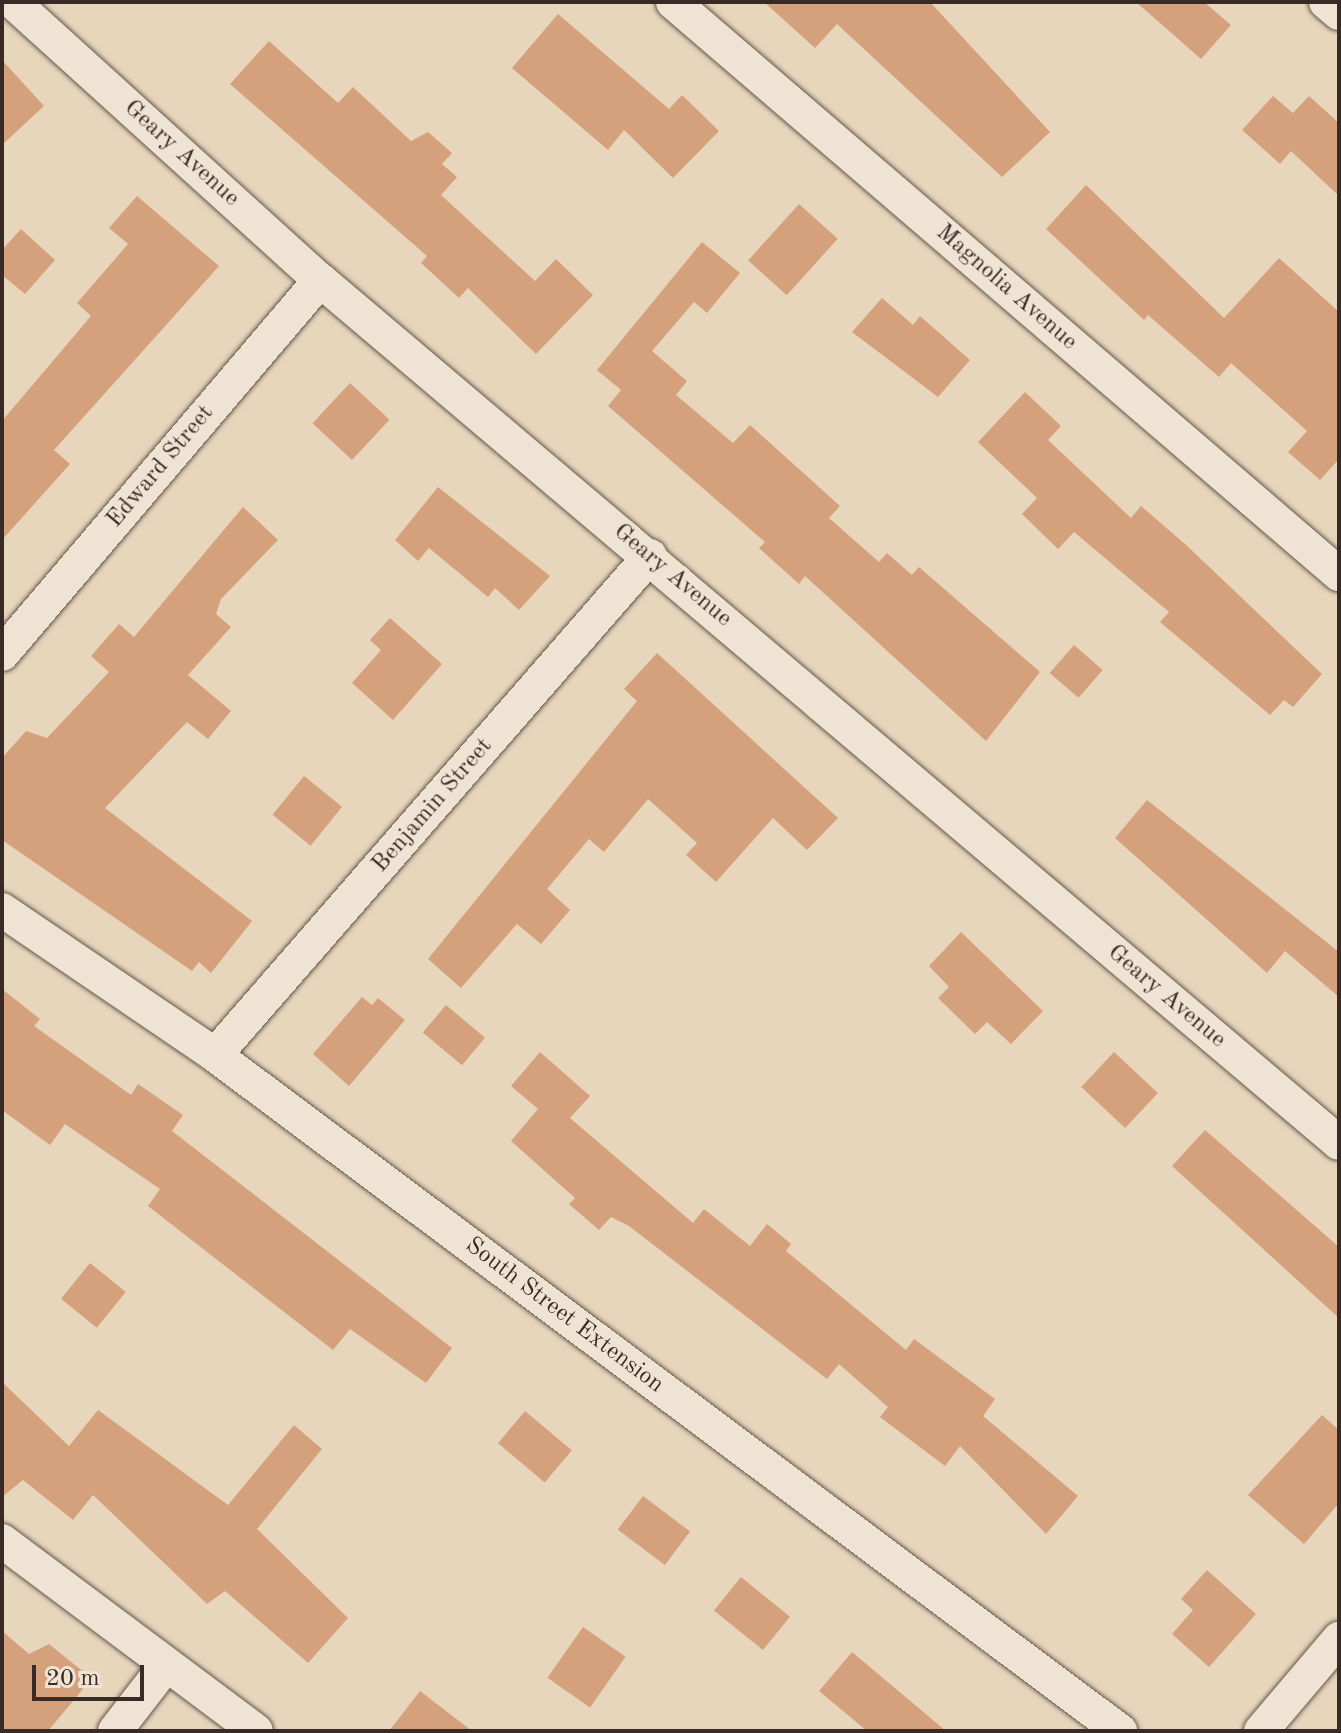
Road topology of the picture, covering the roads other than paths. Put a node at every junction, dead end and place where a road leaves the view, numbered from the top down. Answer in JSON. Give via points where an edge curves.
{"nodes":[{"id":1,"x":13,"y":2,"type":"edge"},
{"id":2,"x":673,"y":2,"type":"edge"},
{"id":3,"x":1326,"y":2,"type":"edge"},
{"id":4,"x":1339,"y":13,"type":"edge"},
{"id":5,"x":320,"y":280,"type":"junction"},
{"id":6,"x":650,"y":556,"type":"junction"},
{"id":7,"x":1339,"y":574,"type":"edge"},
{"id":8,"x":2,"y":654,"type":"edge"},
{"id":9,"x":2,"y":910,"type":"edge"},
{"id":10,"x":215,"y":1055,"type":"junction"},
{"id":11,"x":1339,"y":1143,"type":"edge"},
{"id":12,"x":2,"y":1541,"type":"edge"},
{"id":13,"x":1339,"y":1639,"type":"edge"},
{"id":14,"x":166,"y":1665,"type":"junction"},
{"id":15,"x":115,"y":1731,"type":"edge"},
{"id":16,"x":256,"y":1731,"type":"edge"},
{"id":17,"x":1120,"y":1731,"type":"edge"},
{"id":18,"x":1261,"y":1731,"type":"edge"}],
"edges":[{"from":1,"to":5,"type":"street","name":"Geary Avenue"},
{"from":2,"to":7,"type":"street","name":"Magnolia Avenue"},
{"from":3,"to":4,"type":"street"},
{"from":5,"to":6,"type":"street","name":"Geary Avenue"},
{"from":5,"to":8,"type":"street","name":"Edward Street"},
{"from":6,"to":10,"type":"street","name":"Benjamin Street"},
{"from":6,"to":11,"type":"street","name":"Geary Avenue"},
{"from":9,"to":10,"type":"street","name":"South Street Extension"},
{"from":10,"to":17,"type":"street","name":"South Street Extension"},
{"from":12,"to":14,"type":"street"},
{"from":13,"to":18,"type":"street"},
{"from":14,"to":15,"type":"street"},
{"from":14,"to":16,"type":"street"}]}
